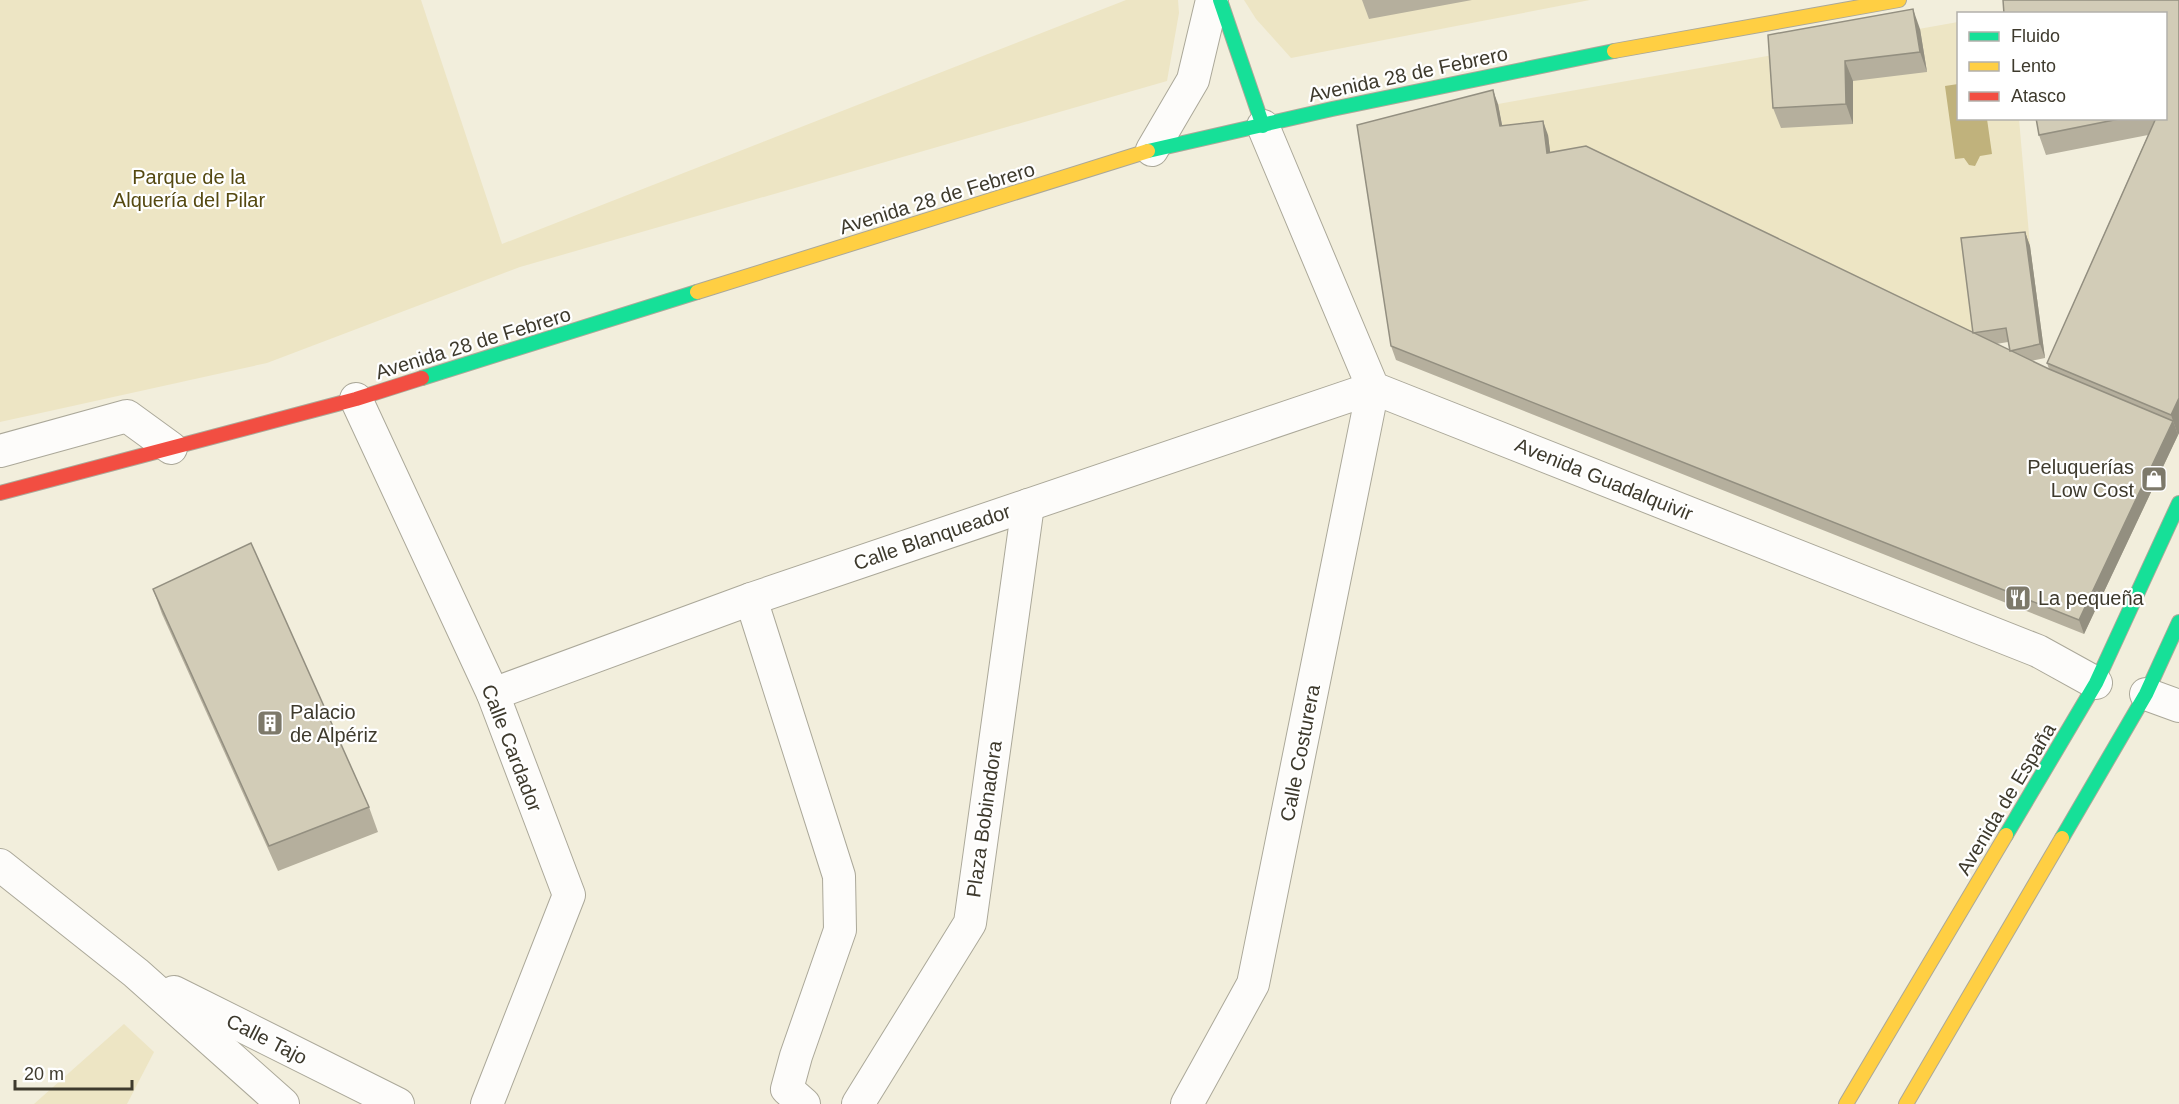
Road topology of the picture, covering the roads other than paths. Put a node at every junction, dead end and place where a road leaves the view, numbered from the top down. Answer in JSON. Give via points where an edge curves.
{"nodes":[{"id":1,"x":1212,"y":0,"type":"edge"},
{"id":2,"x":1220,"y":0,"type":"edge"},
{"id":3,"x":1899,"y":0,"type":"edge"},
{"id":4,"x":1263,"y":126,"type":"junction"},
{"id":5,"x":1152,"y":150,"type":"junction"},
{"id":6,"x":1373,"y":388,"type":"junction"},
{"id":7,"x":356,"y":399,"type":"junction"},
{"id":8,"x":171,"y":448,"type":"junction"},
{"id":9,"x":0,"y":451,"type":"edge"},
{"id":10,"x":0,"y":493,"type":"edge"},
{"id":11,"x":2179,"y":503,"type":"edge"},
{"id":12,"x":1028,"y":504,"type":"junction"},
{"id":13,"x":751,"y":599,"type":"junction"},
{"id":14,"x":2179,"y":622,"type":"edge"},
{"id":15,"x":2096,"y":683,"type":"junction"},
{"id":16,"x":493,"y":694,"type":"junction"},
{"id":17,"x":2146,"y":694,"type":"junction"},
{"id":18,"x":2179,"y":706,"type":"edge"},
{"id":19,"x":0,"y":865,"type":"edge"},
{"id":20,"x":136,"y":973,"type":"junction"},
{"id":21,"x":284,"y":1104,"type":"edge"},
{"id":22,"x":398,"y":1104,"type":"edge"},
{"id":23,"x":487,"y":1104,"type":"edge"},
{"id":24,"x":804,"y":1104,"type":"edge"},
{"id":25,"x":858,"y":1104,"type":"edge"},
{"id":26,"x":1186,"y":1104,"type":"edge"},
{"id":27,"x":1846,"y":1104,"type":"edge"},
{"id":28,"x":1906,"y":1104,"type":"edge"}],
"edges":[{"from":1,"to":5,"type":"street","via":[[1192,80]]},
{"from":2,"to":4,"type":"street"},
{"from":3,"to":4,"type":"street","name":"Avenida 28 de Febrero","via":[[1664,41]]},
{"from":4,"to":5,"type":"street","name":"Avenida 28 de Febrero"},
{"from":4,"to":6,"type":"street"},
{"from":5,"to":7,"type":"street","name":"Avenida 28 de Febrero"},
{"from":6,"to":12,"type":"street","name":"Calle Blanqueador"},
{"from":6,"to":15,"type":"street","name":"Avenida Guadalquivir","via":[[2038,651]]},
{"from":6,"to":26,"type":"street","name":"Calle Costurera","via":[[1253,984]]},
{"from":7,"to":8,"type":"street","name":"Avenida 28 de Febrero"},
{"from":7,"to":16,"type":"street","name":"Calle Cardador"},
{"from":8,"to":9,"type":"street","via":[[127,416]]},
{"from":8,"to":10,"type":"street","name":"Avenida 28 de Febrero"},
{"from":11,"to":15,"type":"street","name":"Avenida de España"},
{"from":12,"to":13,"type":"street","name":"Calle Blanqueador"},
{"from":12,"to":25,"type":"street","name":"Plaza Bobinadora","via":[[970,924]]},
{"from":13,"to":16,"type":"street","name":"Calle Blanqueador"},
{"from":13,"to":24,"type":"street","via":[[839,876],[840,930],[787,1089]]},
{"from":14,"to":17,"type":"street"},
{"from":15,"to":27,"type":"street","name":"Avenida de España"},
{"from":16,"to":23,"type":"street","name":"Calle Cardador","via":[[569,895]]},
{"from":17,"to":18,"type":"street"},
{"from":17,"to":28,"type":"street"},
{"from":19,"to":20,"type":"street","name":"Calle Tajo"},
{"from":20,"to":21,"type":"street","name":"Calle Tajo"},
{"from":20,"to":22,"type":"street","name":"Calle Tajo"}]}
